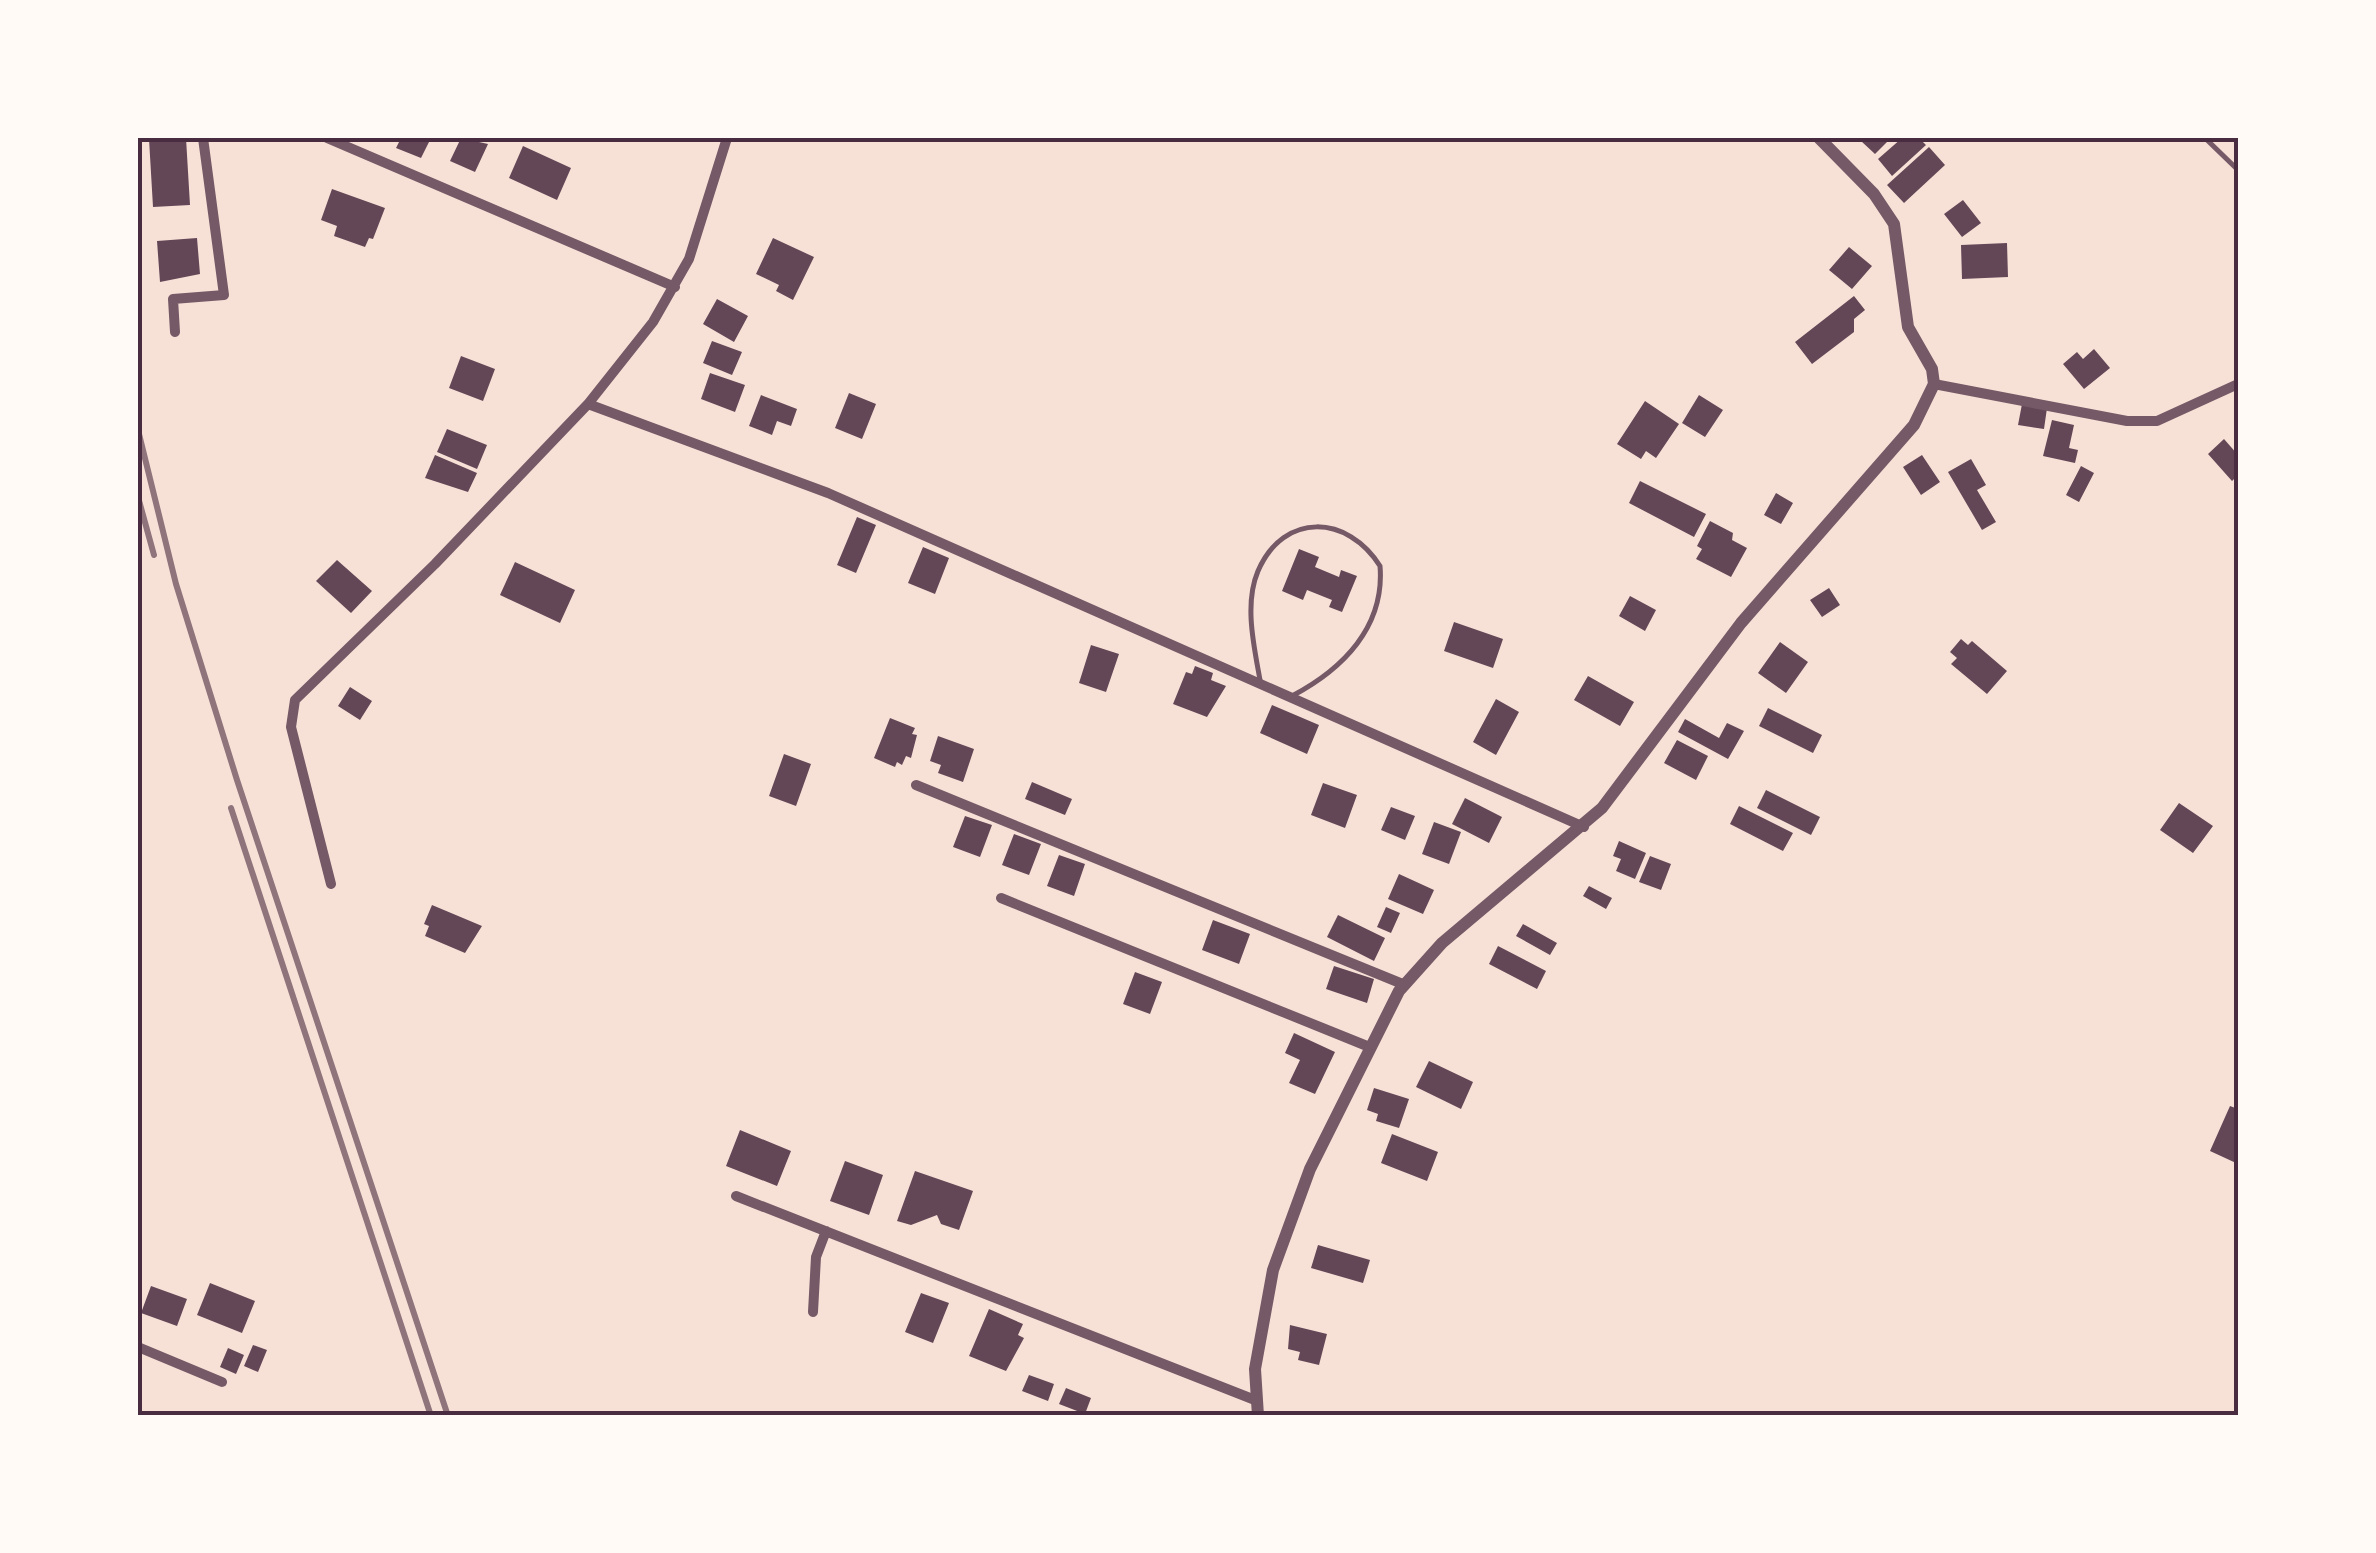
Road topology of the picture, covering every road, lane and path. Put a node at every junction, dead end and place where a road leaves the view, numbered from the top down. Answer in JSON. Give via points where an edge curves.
{"nodes":[{"id":1,"x":203,"y":138,"type":"edge"},
{"id":2,"x":327,"y":138,"type":"edge"},
{"id":3,"x":727,"y":138,"type":"edge"},
{"id":4,"x":1819,"y":138,"type":"edge"},
{"id":5,"x":2206,"y":138,"type":"edge"},
{"id":6,"x":2238,"y":170,"type":"edge"},
{"id":7,"x":675,"y":287,"type":"junction"},
{"id":8,"x":175,"y":332,"type":"dead end"},
{"id":9,"x":1934,"y":384,"type":"junction"},
{"id":10,"x":2238,"y":384,"type":"edge"},
{"id":11,"x":588,"y":404,"type":"junction"},
{"id":12,"x":1260,"y":682,"type":"junction"},
{"id":13,"x":1292,"y":696,"type":"junction"},
{"id":14,"x":916,"y":785,"type":"dead end"},
{"id":15,"x":1584,"y":827,"type":"junction"},
{"id":16,"x":331,"y":884,"type":"dead end"},
{"id":17,"x":1001,"y":898,"type":"dead end"},
{"id":18,"x":1405,"y":985,"type":"junction"},
{"id":19,"x":1367,"y":1046,"type":"junction"},
{"id":20,"x":736,"y":1196,"type":"dead end"},
{"id":21,"x":826,"y":1232,"type":"junction"},
{"id":22,"x":813,"y":1312,"type":"dead end"},
{"id":23,"x":138,"y":1347,"type":"edge"},
{"id":24,"x":222,"y":1382,"type":"dead end"},
{"id":25,"x":1255,"y":1400,"type":"junction"},
{"id":26,"x":1258,"y":1416,"type":"edge"}],
"edges":[{"from":1,"to":8,"type":"street","via":[[224,294],[172,300]]},
{"from":2,"to":7,"type":"street"},
{"from":3,"to":7,"type":"street","via":[[700,231]]},
{"from":4,"to":9,"type":"street","via":[[1894,224],[1908,327]]},
{"from":5,"to":6,"type":"lane"},
{"from":7,"to":11,"type":"street"},
{"from":9,"to":10,"type":"street","via":[[2142,421],[2192,408]]},
{"from":9,"to":15,"type":"street","via":[[1914,425],[1741,623]]},
{"from":11,"to":12,"type":"street","via":[[828,493]]},
{"from":11,"to":16,"type":"street","via":[[295,700],[292,727]]},
{"from":12,"to":13,"type":"street"},
{"from":12,"to":13,"type":"lane","via":[[1252,597],[1274,544],[1312,528],[1352,534],[1380,566],[1379,600],[1351,655]]},
{"from":13,"to":15,"type":"street"},
{"from":14,"to":18,"type":"street"},
{"from":15,"to":18,"type":"street","via":[[1442,943]]},
{"from":17,"to":19,"type":"street"},
{"from":18,"to":19,"type":"street"},
{"from":19,"to":25,"type":"street","via":[[1273,1270]]},
{"from":20,"to":21,"type":"street"},
{"from":21,"to":22,"type":"street","via":[[818,1240]]},
{"from":21,"to":25,"type":"street"},
{"from":23,"to":24,"type":"street"},
{"from":25,"to":26,"type":"street"}]}
